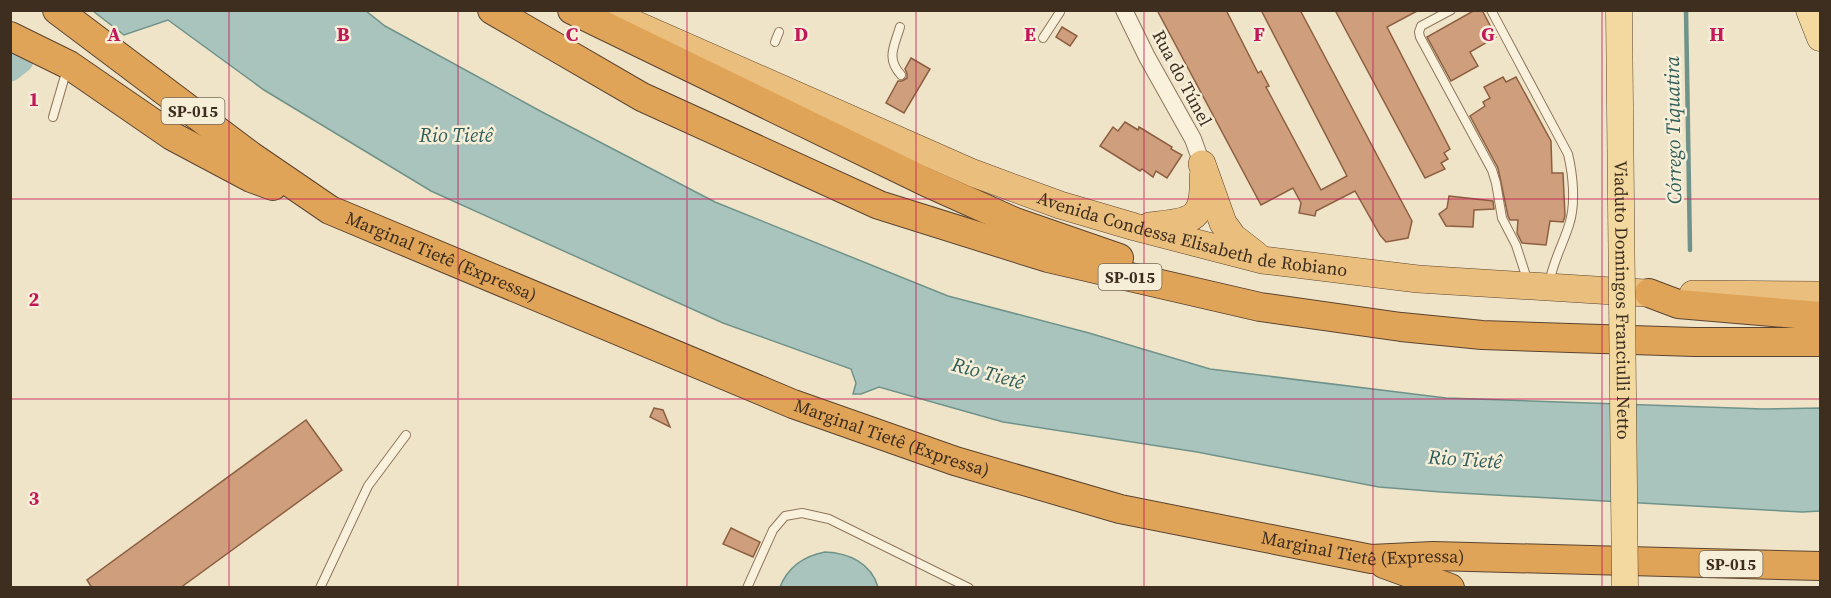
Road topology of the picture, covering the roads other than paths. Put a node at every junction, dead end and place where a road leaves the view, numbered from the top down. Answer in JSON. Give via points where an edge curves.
{"nodes":[{"id":1,"x":57,"y":10,"type":"edge"},
{"id":2,"x":492,"y":10,"type":"edge"},
{"id":3,"x":572,"y":10,"type":"edge"},
{"id":4,"x":603,"y":10,"type":"edge"},
{"id":5,"x":1124,"y":10,"type":"edge"},
{"id":6,"x":1450,"y":10,"type":"edge"},
{"id":7,"x":1491,"y":10,"type":"edge"},
{"id":8,"x":1619,"y":10,"type":"edge"},
{"id":9,"x":1809,"y":10,"type":"edge"},
{"id":10,"x":1060,"y":12,"type":"dead end"},
{"id":11,"x":900,"y":27,"type":"dead end"},
{"id":12,"x":779,"y":32,"type":"dead end"},
{"id":13,"x":10,"y":36,"type":"edge"},
{"id":14,"x":1043,"y":38,"type":"dead end"},
{"id":15,"x":1821,"y":38,"type":"edge"},
{"id":16,"x":775,"y":42,"type":"dead end"},
{"id":17,"x":69,"y":65,"type":"junction"},
{"id":18,"x":901,"y":75,"type":"dead end"},
{"id":19,"x":53,"y":117,"type":"dead end"},
{"id":20,"x":1202,"y":164,"type":"junction"},
{"id":21,"x":330,"y":210,"type":"junction"},
{"id":22,"x":1135,"y":227,"type":"junction"},
{"id":23,"x":1262,"y":260,"type":"junction"},
{"id":24,"x":1539,"y":287,"type":"junction"},
{"id":25,"x":1649,"y":293,"type":"junction"},
{"id":26,"x":1821,"y":295,"type":"edge"},
{"id":27,"x":1260,"y":307,"type":"junction"},
{"id":28,"x":1821,"y":316,"type":"edge"},
{"id":29,"x":1821,"y":342,"type":"edge"},
{"id":30,"x":406,"y":435,"type":"dead end"},
{"id":31,"x":1371,"y":559,"type":"junction"},
{"id":32,"x":1821,"y":566,"type":"edge"},
{"id":33,"x":320,"y":588,"type":"edge"},
{"id":34,"x":747,"y":588,"type":"edge"},
{"id":35,"x":969,"y":588,"type":"edge"},
{"id":36,"x":1450,"y":588,"type":"edge"},
{"id":37,"x":1625,"y":588,"type":"edge"}],
"edges":[{"from":1,"to":21,"type":"highway","name":"Marginal Tietê (Expressa)","number":"SP-015","via":[[251,156]]},
{"from":2,"to":27,"type":"highway","number":"SP-015","via":[[642,98],[879,205],[1048,258]]},
{"from":3,"to":27,"type":"highway","via":[[1015,222]]},
{"from":4,"to":22,"type":"highway","name":"Avenida Condessa Elisabeth de Robiano","via":[[973,173]]},
{"from":5,"to":20,"type":"street","name":"Rua do Túnel","via":[[1193,139]]},
{"from":6,"to":24,"type":"lane","via":[[1420,26],[1420,37],[1492,170],[1502,218]]},
{"from":7,"to":24,"type":"lane","via":[[1568,154],[1571,167],[1573,213],[1552,266]]},
{"from":8,"to":37,"type":"main road","name":"Viaduto Domingos Franciulli Netto","bridge":true},
{"from":9,"to":15,"type":"main road"},
{"from":10,"to":14,"type":"lane"},
{"from":11,"to":18,"type":"lane","via":[[891,58]]},
{"from":12,"to":16,"type":"lane"},
{"from":13,"to":17,"type":"highway"},
{"from":17,"to":19,"type":"lane"},
{"from":17,"to":21,"type":"highway","via":[[172,136],[251,178]]},
{"from":20,"to":22,"type":"highway","via":[[1203,197],[1197,214],[1182,222]]},
{"from":20,"to":23,"type":"highway","via":[[1223,223],[1233,237]]},
{"from":21,"to":31,"type":"highway","name":"Marginal Tietê (Expressa)","number":"SP-015","via":[[793,404],[956,461],[1119,509]]},
{"from":22,"to":23,"type":"highway","name":"Avenida Condessa Elisabeth de Robiano"},
{"from":23,"to":24,"type":"highway","name":"Avenida Condessa Elisabeth de Robiano","via":[[1418,279]]},
{"from":24,"to":25,"type":"highway","name":"Avenida Condessa Elisabeth de Robiano"},
{"from":25,"to":26,"type":"highway","name":"Avenida Condessa Elisabeth de Robiano"},
{"from":25,"to":28,"type":"highway","via":[[1678,304]]},
{"from":27,"to":29,"type":"highway","number":"SP-015","via":[[1482,335]]},
{"from":30,"to":33,"type":"lane","via":[[368,486]]},
{"from":31,"to":32,"type":"highway","name":"Marginal Tietê (Expressa)","number":"SP-015","via":[[1433,556]]},
{"from":31,"to":36,"type":"highway"},
{"from":34,"to":35,"type":"lane","via":[[773,530],[785,516],[802,513],[829,519]]}]}
